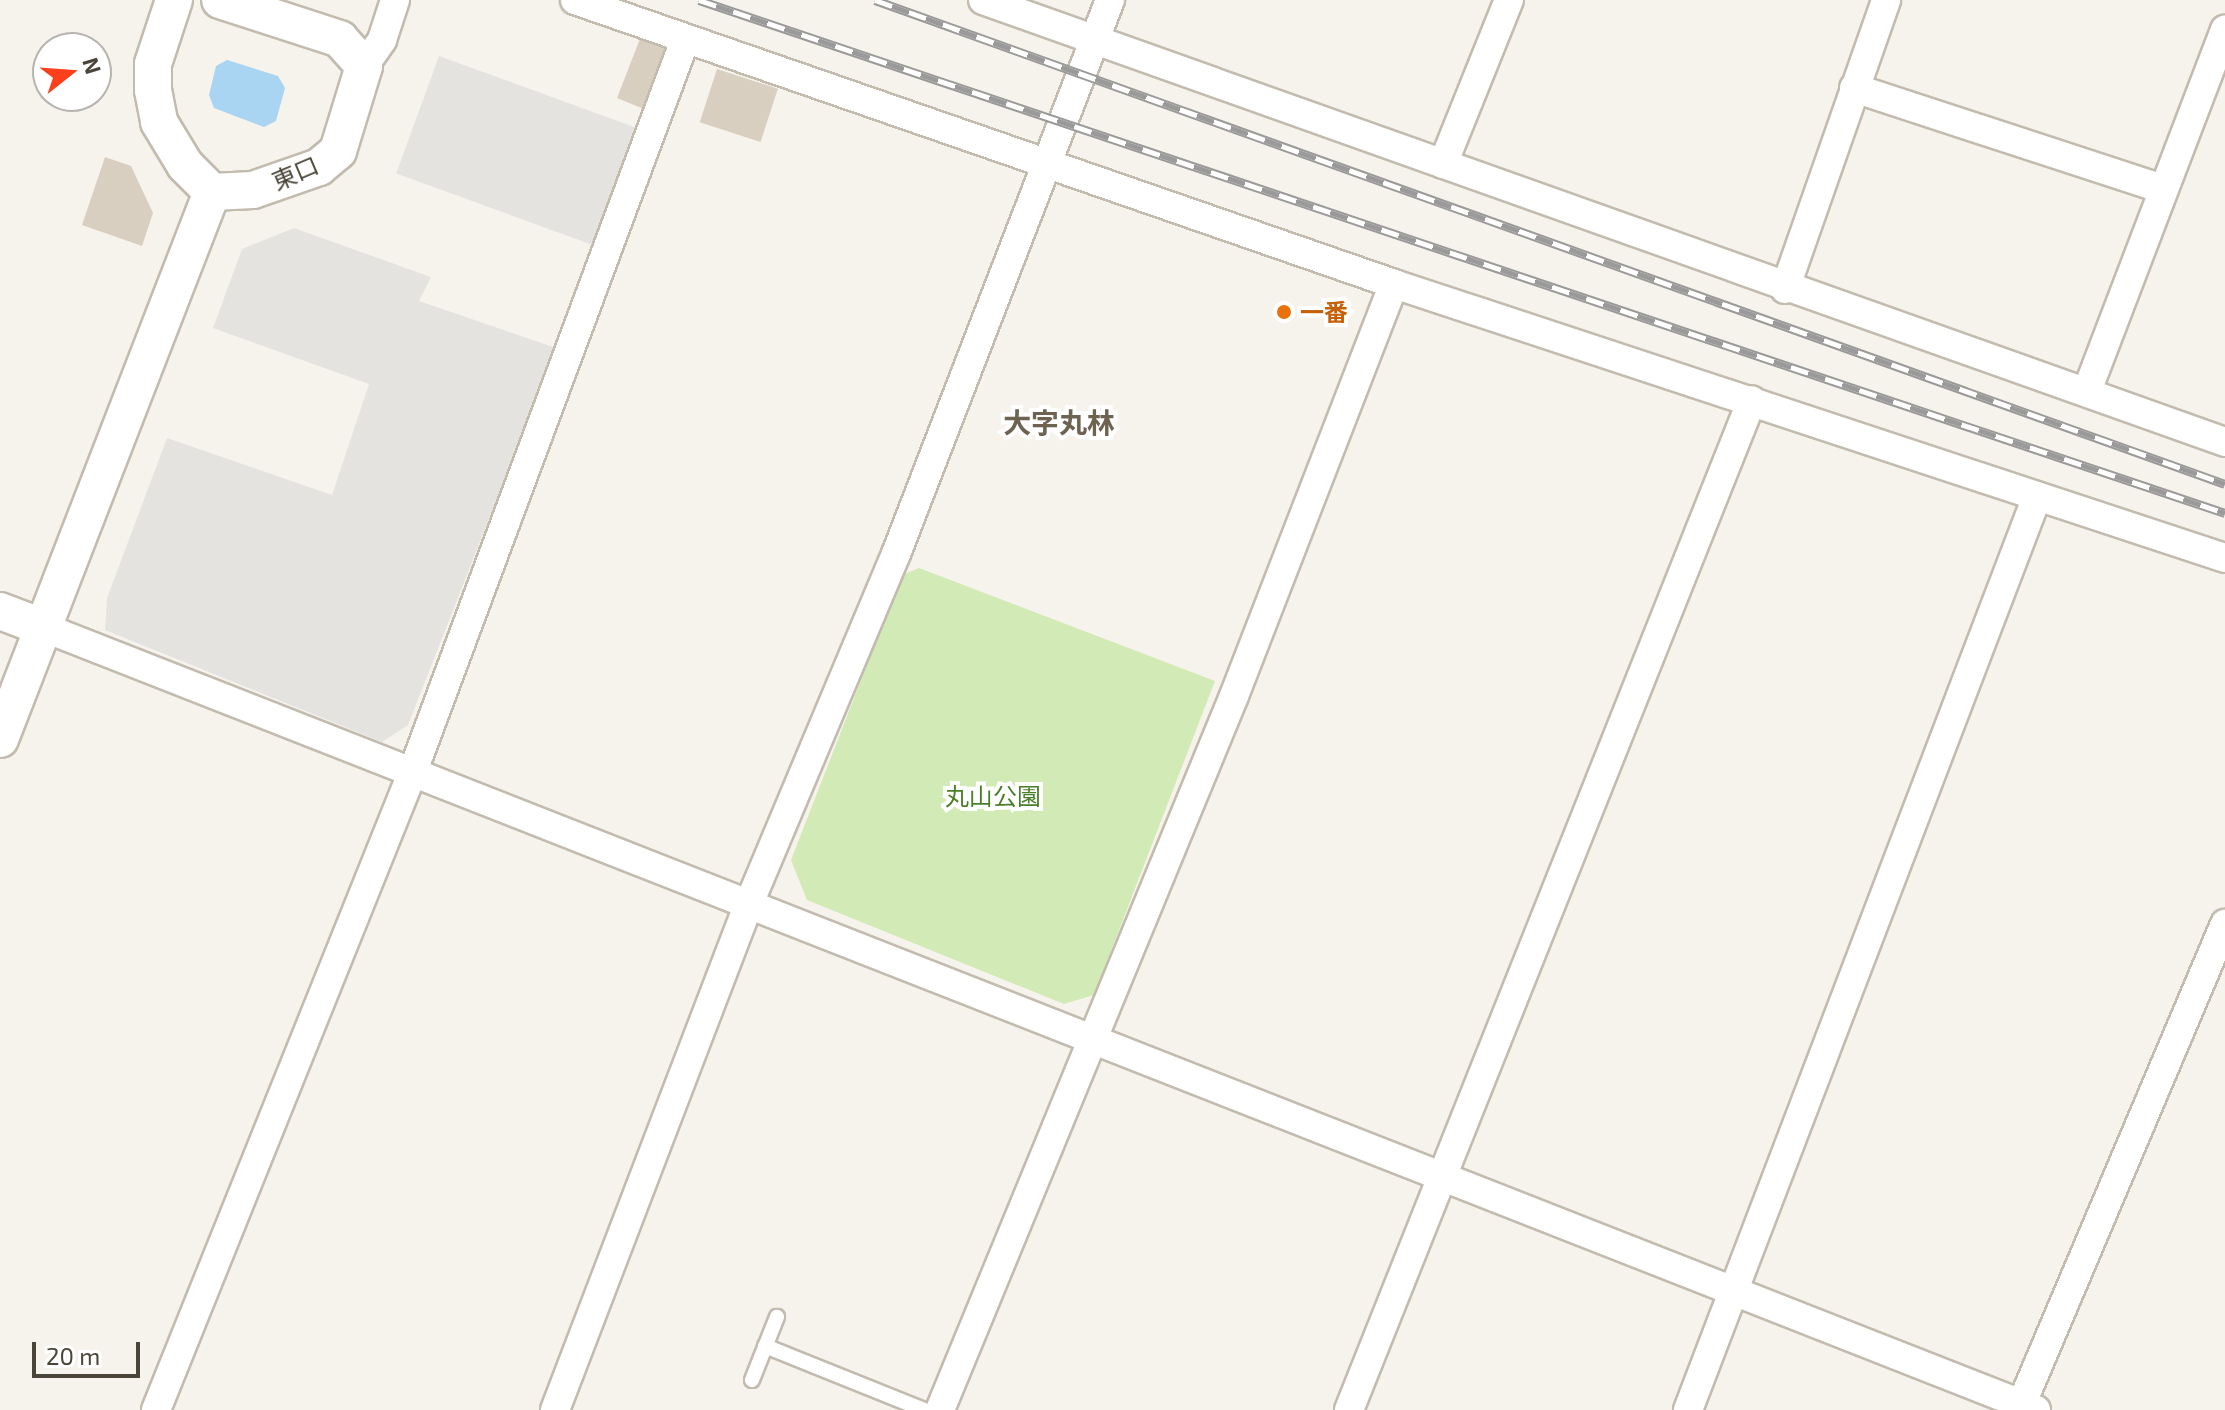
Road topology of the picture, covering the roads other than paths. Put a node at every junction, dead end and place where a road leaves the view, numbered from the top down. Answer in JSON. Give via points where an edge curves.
{"nodes":[{"id":1,"x":174,"y":0,"type":"edge"},
{"id":2,"x":220,"y":0,"type":"edge"},
{"id":3,"x":395,"y":0,"type":"edge"},
{"id":4,"x":575,"y":0,"type":"edge"},
{"id":5,"x":983,"y":0,"type":"edge"},
{"id":6,"x":1110,"y":0,"type":"edge"},
{"id":7,"x":1509,"y":0,"type":"edge"},
{"id":8,"x":1886,"y":0,"type":"edge"},
{"id":9,"x":2225,"y":29,"type":"edge"},
{"id":10,"x":1094,"y":38,"type":"junction"},
{"id":11,"x":685,"y":40,"type":"junction"},
{"id":12,"x":364,"y":66,"type":"junction"},
{"id":13,"x":1854,"y":88,"type":"junction"},
{"id":14,"x":1044,"y":164,"type":"junction"},
{"id":15,"x":1443,"y":164,"type":"junction"},
{"id":16,"x":2163,"y":189,"type":"junction"},
{"id":17,"x":212,"y":192,"type":"junction"},
{"id":18,"x":1394,"y":284,"type":"junction"},
{"id":19,"x":1785,"y":289,"type":"junction"},
{"id":20,"x":2087,"y":391,"type":"junction"},
{"id":21,"x":1752,"y":400,"type":"junction"},
{"id":22,"x":2225,"y":442,"type":"edge"},
{"id":23,"x":2036,"y":499,"type":"junction"},
{"id":24,"x":2225,"y":558,"type":"edge"},
{"id":25,"x":0,"y":611,"type":"edge"},
{"id":26,"x":45,"y":628,"type":"junction"},
{"id":27,"x":0,"y":739,"type":"edge"},
{"id":28,"x":413,"y":771,"type":"junction"},
{"id":29,"x":748,"y":906,"type":"junction"},
{"id":30,"x":2225,"y":924,"type":"edge"},
{"id":31,"x":1090,"y":1039,"type":"junction"},
{"id":32,"x":1441,"y":1178,"type":"junction"},
{"id":33,"x":1734,"y":1291,"type":"junction"},
{"id":34,"x":777,"y":1317,"type":"dead end"},
{"id":35,"x":765,"y":1346,"type":"junction"},
{"id":36,"x":752,"y":1380,"type":"dead end"},
{"id":37,"x":2026,"y":1408,"type":"edge"},
{"id":38,"x":156,"y":1410,"type":"edge"},
{"id":39,"x":555,"y":1410,"type":"edge"},
{"id":40,"x":924,"y":1410,"type":"edge"},
{"id":41,"x":940,"y":1410,"type":"edge"},
{"id":42,"x":1349,"y":1410,"type":"edge"},
{"id":43,"x":1688,"y":1410,"type":"edge"}],
"edges":[{"from":1,"to":17,"type":"street","via":[[153,64],[159,122],[185,165]]},
{"from":2,"to":12,"type":"street","via":[[340,39]]},
{"from":3,"to":12,"type":"street","via":[[382,40]]},
{"from":4,"to":11,"type":"street"},
{"from":5,"to":10,"type":"street"},
{"from":6,"to":10,"type":"street"},
{"from":7,"to":15,"type":"street"},
{"from":8,"to":13,"type":"street"},
{"from":9,"to":16,"type":"street"},
{"from":10,"to":14,"type":"street"},
{"from":10,"to":15,"type":"street"},
{"from":11,"to":14,"type":"street"},
{"from":11,"to":28,"type":"street"},
{"from":12,"to":17,"type":"street","name":"東口","via":[[338,151],[299,177],[253,190]]},
{"from":13,"to":16,"type":"street"},
{"from":13,"to":19,"type":"street"},
{"from":14,"to":18,"type":"street"},
{"from":14,"to":29,"type":"street","via":[[896,554]]},
{"from":15,"to":19,"type":"street"},
{"from":16,"to":20,"type":"street"},
{"from":17,"to":26,"type":"street"},
{"from":18,"to":21,"type":"street"},
{"from":18,"to":31,"type":"street","via":[[1234,696]]},
{"from":19,"to":20,"type":"street"},
{"from":20,"to":22,"type":"street"},
{"from":21,"to":23,"type":"street"},
{"from":21,"to":32,"type":"street"},
{"from":23,"to":24,"type":"street"},
{"from":23,"to":33,"type":"street"},
{"from":25,"to":26,"type":"street"},
{"from":26,"to":27,"type":"street"},
{"from":26,"to":28,"type":"street"},
{"from":28,"to":29,"type":"street"},
{"from":28,"to":38,"type":"street"},
{"from":29,"to":31,"type":"street"},
{"from":29,"to":39,"type":"street"},
{"from":30,"to":37,"type":"street"},
{"from":31,"to":32,"type":"street"},
{"from":31,"to":41,"type":"street"},
{"from":32,"to":33,"type":"street"},
{"from":32,"to":42,"type":"street"},
{"from":33,"to":37,"type":"street"},
{"from":33,"to":43,"type":"street"},
{"from":34,"to":35,"type":"lane"},
{"from":35,"to":36,"type":"lane"},
{"from":35,"to":40,"type":"lane"}]}
